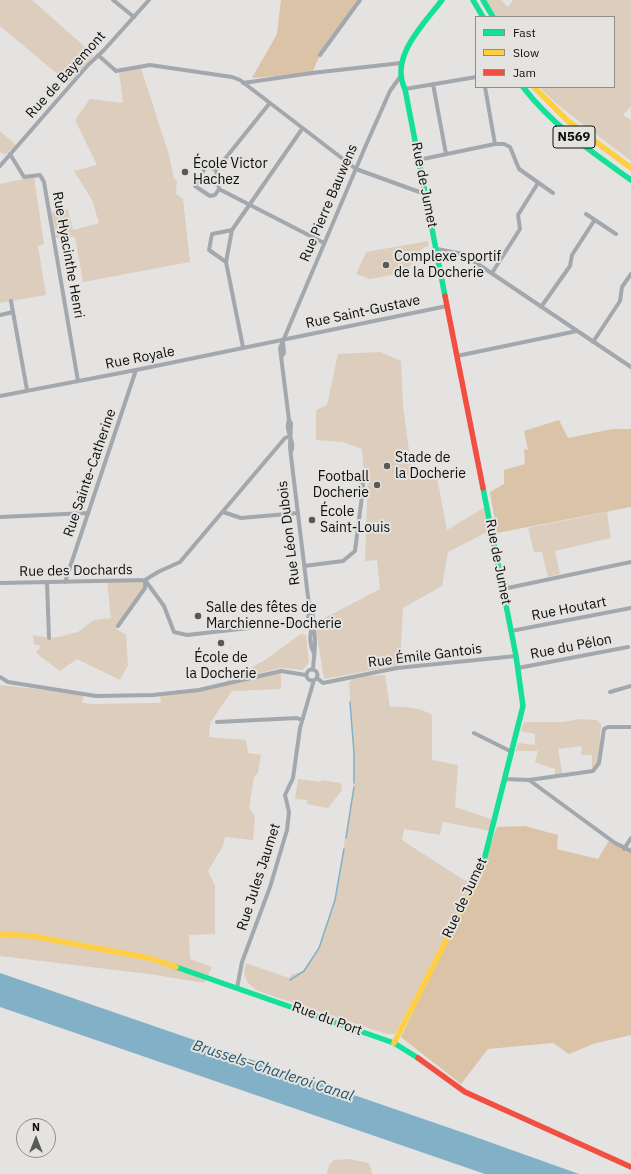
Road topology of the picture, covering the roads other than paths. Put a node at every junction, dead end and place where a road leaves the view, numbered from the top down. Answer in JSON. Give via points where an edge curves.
{"nodes":[{"id":1,"x":113,"y":0,"type":"edge"},
{"id":2,"x":149,"y":0,"type":"edge"},
{"id":3,"x":360,"y":0,"type":"edge"},
{"id":4,"x":442,"y":0,"type":"edge"},
{"id":5,"x":473,"y":0,"type":"edge"},
{"id":6,"x":483,"y":0,"type":"edge"},
{"id":7,"x":134,"y":16,"type":"junction"},
{"id":8,"x":482,"y":16,"type":"edge"},
{"id":9,"x":492,"y":16,"type":"edge"},
{"id":10,"x":98,"y":55,"type":"junction"},
{"id":11,"x":320,"y":55,"type":"dead end"},
{"id":12,"x":401,"y":63,"type":"junction"},
{"id":13,"x":400,"y":77,"type":"junction"},
{"id":14,"x":475,"y":77,"type":"edge"},
{"id":15,"x":243,"y":83,"type":"junction"},
{"id":16,"x":433,"y":84,"type":"junction"},
{"id":17,"x":485,"y":88,"type":"edge"},
{"id":18,"x":524,"y":88,"type":"edge"},
{"id":19,"x":535,"y":88,"type":"edge"},
{"id":20,"x":405,"y":89,"type":"junction"},
{"id":21,"x":269,"y":104,"type":"junction"},
{"id":22,"x":302,"y":129,"type":"junction"},
{"id":23,"x":495,"y":144,"type":"junction"},
{"id":24,"x":10,"y":154,"type":"junction"},
{"id":25,"x":446,"y":154,"type":"junction"},
{"id":26,"x":418,"y":160,"type":"junction"},
{"id":27,"x":0,"y":166,"type":"edge"},
{"id":28,"x":631,"y":168,"type":"edge"},
{"id":29,"x":356,"y":169,"type":"junction"},
{"id":30,"x":216,"y":170,"type":"junction"},
{"id":31,"x":631,"y":180,"type":"edge"},
{"id":32,"x":538,"y":183,"type":"junction"},
{"id":33,"x":219,"y":189,"type":"junction"},
{"id":34,"x":553,"y":193,"type":"dead end"},
{"id":35,"x":425,"y":194,"type":"junction"},
{"id":36,"x":250,"y":205,"type":"junction"},
{"id":37,"x":586,"y":214,"type":"dead end"},
{"id":38,"x":594,"y":221,"type":"junction"},
{"id":39,"x":232,"y":230,"type":"junction"},
{"id":40,"x":616,"y":234,"type":"dead end"},
{"id":41,"x":324,"y":243,"type":"junction"},
{"id":42,"x":436,"y":249,"type":"junction"},
{"id":43,"x":226,"y":262,"type":"junction"},
{"id":44,"x":492,"y":273,"type":"junction"},
{"id":45,"x":631,"y":274,"type":"edge"},
{"id":46,"x":11,"y":302,"type":"dead end"},
{"id":47,"x":447,"y":306,"type":"junction"},
{"id":48,"x":541,"y":307,"type":"junction"},
{"id":49,"x":13,"y":312,"type":"junction"},
{"id":50,"x":0,"y":315,"type":"edge"},
{"id":51,"x":577,"y":331,"type":"junction"},
{"id":52,"x":283,"y":340,"type":"junction"},
{"id":53,"x":593,"y":342,"type":"junction"},
{"id":54,"x":243,"y":347,"type":"junction"},
{"id":55,"x":457,"y":356,"type":"junction"},
{"id":56,"x":631,"y":367,"type":"edge"},
{"id":57,"x":136,"y":370,"type":"junction"},
{"id":58,"x":78,"y":381,"type":"junction"},
{"id":59,"x":27,"y":390,"type":"junction"},
{"id":60,"x":0,"y":396,"type":"edge"},
{"id":61,"x":290,"y":436,"type":"junction"},
{"id":62,"x":324,"y":477,"type":"dead end"},
{"id":63,"x":223,"y":512,"type":"junction"},
{"id":64,"x":298,"y":513,"type":"junction"},
{"id":65,"x":87,"y":514,"type":"junction"},
{"id":66,"x":0,"y":517,"type":"edge"},
{"id":67,"x":631,"y":562,"type":"edge"},
{"id":68,"x":304,"y":566,"type":"junction"},
{"id":69,"x":145,"y":580,"type":"junction"},
{"id":70,"x":47,"y":582,"type":"junction"},
{"id":71,"x":65,"y":582,"type":"junction"},
{"id":72,"x":0,"y":583,"type":"edge"},
{"id":73,"x":503,"y":589,"type":"junction"},
{"id":74,"x":631,"y":608,"type":"edge"},
{"id":75,"x":311,"y":622,"type":"junction"},
{"id":76,"x":118,"y":626,"type":"dead end"},
{"id":77,"x":511,"y":631,"type":"junction"},
{"id":78,"x":49,"y":638,"type":"dead end"},
{"id":79,"x":628,"y":647,"type":"dead end"},
{"id":80,"x":516,"y":656,"type":"junction"},
{"id":81,"x":518,"y":668,"type":"junction"},
{"id":82,"x":313,"y":669,"type":"junction"},
{"id":83,"x":306,"y":675,"type":"junction"},
{"id":84,"x":0,"y":677,"type":"edge"},
{"id":85,"x":315,"y":679,"type":"junction"},
{"id":86,"x":631,"y":686,"type":"edge"},
{"id":87,"x":610,"y":692,"type":"dead end"},
{"id":88,"x":302,"y":720,"type":"junction"},
{"id":89,"x":217,"y":722,"type":"dead end"},
{"id":90,"x":631,"y":727,"type":"edge"},
{"id":91,"x":474,"y":733,"type":"dead end"},
{"id":92,"x":512,"y":752,"type":"junction"},
{"id":93,"x":505,"y":780,"type":"junction"},
{"id":94,"x":529,"y":780,"type":"junction"},
{"id":95,"x":631,"y":838,"type":"edge"},
{"id":96,"x":624,"y":849,"type":"junction"},
{"id":97,"x":631,"y":851,"type":"edge"},
{"id":98,"x":0,"y":934,"type":"edge"},
{"id":99,"x":237,"y":988,"type":"junction"},
{"id":100,"x":394,"y":1043,"type":"junction"},
{"id":101,"x":631,"y":1167,"type":"edge"}],
"edges":[{"from":1,"to":7,"type":"street"},
{"from":2,"to":7,"type":"street","name":"Rue de Bayemont"},
{"from":3,"to":11,"type":"street"},
{"from":4,"to":12,"type":"main road"},
{"from":5,"to":8,"type":"main road"},
{"from":6,"to":9,"type":"main road"},
{"from":7,"to":10,"type":"street","name":"Rue de Bayemont"},
{"from":10,"to":15,"type":"street","via":[[116,71],[150,65],[232,77]]},
{"from":10,"to":24,"type":"street","name":"Rue de Bayemont"},
{"from":12,"to":13,"type":"main road","name":"Rue de Jumet"},
{"from":12,"to":15,"type":"street","via":[[297,74]]},
{"from":13,"to":20,"type":"main road","name":"Rue de Jumet"},
{"from":13,"to":29,"type":"street","name":"Rue Pierre Bauwens","via":[[390,91]]},
{"from":14,"to":16,"type":"street"},
{"from":15,"to":21,"type":"street"},
{"from":16,"to":20,"type":"street"},
{"from":16,"to":25,"type":"street"},
{"from":17,"to":23,"type":"street"},
{"from":18,"to":31,"type":"main road","number":"N569","via":[[555,122]]},
{"from":19,"to":28,"type":"main road","number":"N569","via":[[568,121]]},
{"from":20,"to":26,"type":"main road","name":"Rue de Jumet"},
{"from":21,"to":22,"type":"street"},
{"from":21,"to":30,"type":"street"},
{"from":22,"to":29,"type":"street"},
{"from":22,"to":36,"type":"street"},
{"from":23,"to":25,"type":"street"},
{"from":23,"to":32,"type":"street","via":[[510,147],[519,169]]},
{"from":24,"to":27,"type":"street","name":"Rue de Bayemont"},
{"from":24,"to":58,"type":"street","name":"Rue Hyacinthe Henri","via":[[24,177],[40,175],[44,182]]},
{"from":25,"to":26,"type":"street"},
{"from":26,"to":35,"type":"main road","name":"Rue de Jumet"},
{"from":29,"to":35,"type":"street"},
{"from":29,"to":41,"type":"street","name":"Rue Pierre Bauwens"},
{"from":30,"to":33,"type":"street"},
{"from":30,"to":33,"type":"street","via":[[206,166],[195,186],[210,196],[215,195]]},
{"from":32,"to":34,"type":"street"},
{"from":32,"to":44,"type":"street","via":[[518,215],[520,229]]},
{"from":33,"to":36,"type":"street"},
{"from":35,"to":42,"type":"main road","name":"Rue de Jumet"},
{"from":36,"to":39,"type":"street"},
{"from":36,"to":41,"type":"street"},
{"from":37,"to":38,"type":"street"},
{"from":38,"to":40,"type":"street"},
{"from":38,"to":48,"type":"street","via":[[572,255],[570,266]]},
{"from":39,"to":43,"type":"street"},
{"from":39,"to":43,"type":"street","via":[[212,234],[208,250]]},
{"from":41,"to":52,"type":"street","name":"Rue Pierre Bauwens"},
{"from":42,"to":44,"type":"street","via":[[463,254]]},
{"from":42,"to":47,"type":"main road","name":"Rue de Jumet"},
{"from":43,"to":54,"type":"street"},
{"from":44,"to":48,"type":"street"},
{"from":45,"to":53,"type":"street","via":[[622,287],[620,302]]},
{"from":46,"to":49,"type":"street"},
{"from":47,"to":52,"type":"street","name":"Rue Saint-Gustave"},
{"from":47,"to":55,"type":"main road","name":"Rue de Jumet"},
{"from":48,"to":51,"type":"street"},
{"from":49,"to":50,"type":"street"},
{"from":49,"to":59,"type":"street"},
{"from":51,"to":53,"type":"street"},
{"from":51,"to":55,"type":"street"},
{"from":52,"to":54,"type":"street","name":"Rue Royale"},
{"from":52,"to":61,"type":"street","name":"Rue Léon Dubois","via":[[282,356]]},
{"from":53,"to":56,"type":"street"},
{"from":54,"to":57,"type":"street","name":"Rue Royale"},
{"from":55,"to":73,"type":"main road","name":"Rue de Jumet"},
{"from":57,"to":58,"type":"street","name":"Rue Royale"},
{"from":57,"to":65,"type":"street","name":"Rue Sainte-Catherine"},
{"from":58,"to":59,"type":"street","name":"Rue Royale"},
{"from":59,"to":60,"type":"street","name":"Rue Royale"},
{"from":61,"to":63,"type":"street","via":[[285,438]]},
{"from":61,"to":64,"type":"street","name":"Rue Léon Dubois"},
{"from":62,"to":68,"type":"street","via":[[362,474],[363,488],[355,551],[343,561]]},
{"from":63,"to":64,"type":"street","via":[[241,518]]},
{"from":63,"to":69,"type":"street","via":[[180,562]]},
{"from":64,"to":68,"type":"street","name":"Rue Léon Dubois"},
{"from":65,"to":66,"type":"street"},
{"from":65,"to":71,"type":"street","name":"Rue Sainte-Catherine"},
{"from":67,"to":73,"type":"street"},
{"from":68,"to":75,"type":"street","name":"Rue Léon Dubois","via":[[310,612],[313,617]]},
{"from":69,"to":71,"type":"street","name":"Rue des Dochards"},
{"from":69,"to":75,"type":"street","name":"Rue des Dochards","via":[[164,606],[174,632],[187,635]]},
{"from":69,"to":76,"type":"street","via":[[145,588]]},
{"from":70,"to":71,"type":"street","name":"Rue des Dochards"},
{"from":70,"to":72,"type":"street","name":"Rue des Dochards"},
{"from":70,"to":78,"type":"street"},
{"from":73,"to":77,"type":"main road","name":"Rue de Jumet"},
{"from":74,"to":77,"type":"street","name":"Rue Houtart"},
{"from":75,"to":82,"type":"street","name":"Rue Léon Dubois","via":[[316,648]]},
{"from":77,"to":80,"type":"main road","name":"Rue de Jumet"},
{"from":79,"to":81,"type":"street","name":"Rue du Pélon"},
{"from":80,"to":81,"type":"main road","name":"Rue de Jumet"},
{"from":80,"to":85,"type":"street","name":"Rue Émile Gantois","via":[[397,668],[336,682],[323,683]]},
{"from":81,"to":92,"type":"main road","name":"Rue de Jumet","via":[[523,706]]},
{"from":82,"to":83,"type":"street"},
{"from":82,"to":85,"type":"street","via":[[317,672]]},
{"from":83,"to":84,"type":"street","via":[[280,672],[199,690],[153,695],[96,696],[8,682]]},
{"from":83,"to":85,"type":"street","via":[[308,679]]},
{"from":85,"to":88,"type":"street","name":"Rue Jules Jaumet"},
{"from":86,"to":87,"type":"street"},
{"from":88,"to":89,"type":"street","via":[[297,718]]},
{"from":88,"to":99,"type":"street","name":"Rue Jules Jaumet","via":[[293,778],[285,795],[289,812],[287,830],[274,875],[242,962]]},
{"from":90,"to":94,"type":"street","via":[[604,729],[599,763],[593,771]]},
{"from":91,"to":92,"type":"street"},
{"from":92,"to":93,"type":"main road","name":"Rue de Jumet"},
{"from":93,"to":94,"type":"street"},
{"from":93,"to":100,"type":"main road","name":"Rue de Jumet","via":[[482,869]]},
{"from":94,"to":96,"type":"street"},
{"from":95,"to":96,"type":"street"},
{"from":96,"to":97,"type":"street"},
{"from":98,"to":99,"type":"main road","name":"Rue du Port","via":[[32,936],[150,958]]},
{"from":99,"to":100,"type":"main road","name":"Rue du Port"},
{"from":100,"to":101,"type":"main road","name":"Rue du Port","via":[[412,1052],[465,1092]]}]}
